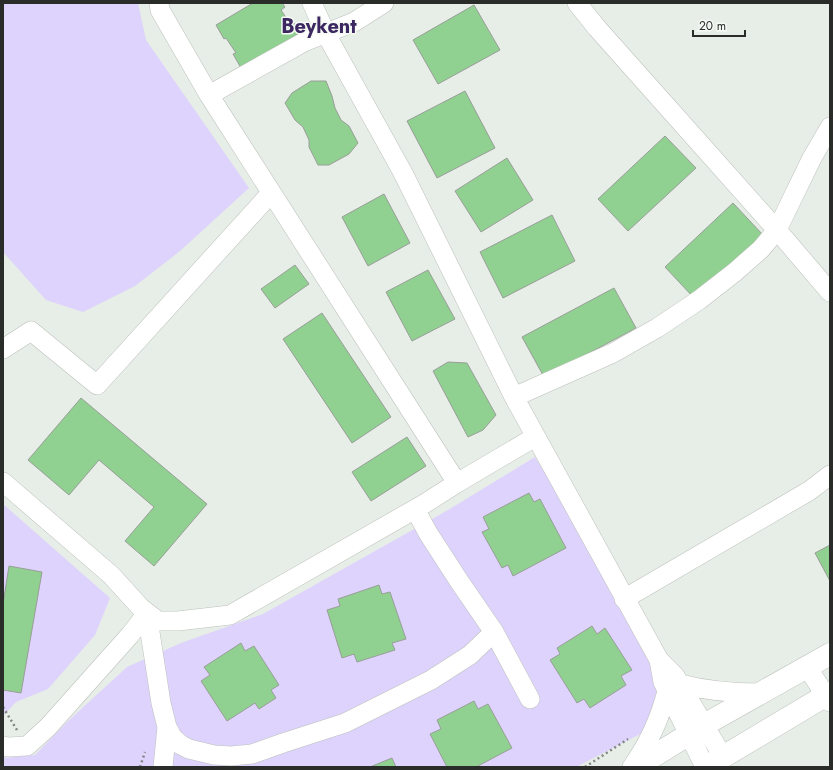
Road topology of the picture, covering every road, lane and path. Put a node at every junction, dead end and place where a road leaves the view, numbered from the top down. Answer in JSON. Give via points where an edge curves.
{"nodes":[{"id":1,"x":159,"y":3,"type":"edge"},
{"id":2,"x":312,"y":3,"type":"edge"},
{"id":3,"x":384,"y":3,"type":"edge"},
{"id":4,"x":577,"y":3,"type":"edge"},
{"id":5,"x":326,"y":34,"type":"junction"},
{"id":6,"x":209,"y":95,"type":"junction"},
{"id":7,"x":830,"y":128,"type":"edge"},
{"id":8,"x":271,"y":193,"type":"junction"},
{"id":9,"x":777,"y":230,"type":"junction"},
{"id":10,"x":830,"y":292,"type":"edge"},
{"id":11,"x":3,"y":349,"type":"edge"},
{"id":12,"x":514,"y":397,"type":"junction"},
{"id":13,"x":535,"y":437,"type":"junction"},
{"id":14,"x":830,"y":475,"type":"edge"},
{"id":15,"x":3,"y":482,"type":"edge"},
{"id":16,"x":457,"y":483,"type":"junction"},
{"id":17,"x":415,"y":509,"type":"junction"},
{"id":18,"x":624,"y":599,"type":"junction"},
{"id":19,"x":147,"y":613,"type":"junction"},
{"id":20,"x":494,"y":632,"type":"junction"},
{"id":21,"x":830,"y":654,"type":"edge"},
{"id":22,"x":807,"y":667,"type":"junction"},
{"id":23,"x":673,"y":688,"type":"junction"},
{"id":24,"x":760,"y":693,"type":"junction"},
{"id":25,"x":829,"y":697,"type":"edge"},
{"id":26,"x":530,"y":700,"type":"dead end"},
{"id":27,"x":3,"y":707,"type":"edge"},
{"id":28,"x":167,"y":727,"type":"junction"},
{"id":29,"x":696,"y":730,"type":"junction"},
{"id":30,"x":632,"y":737,"type":"dead end"},
{"id":31,"x":3,"y":746,"type":"edge"},
{"id":32,"x":27,"y":746,"type":"junction"},
{"id":33,"x":711,"y":764,"type":"edge"},
{"id":34,"x":163,"y":767,"type":"edge"},
{"id":35,"x":585,"y":767,"type":"edge"},
{"id":36,"x":632,"y":767,"type":"edge"},
{"id":37,"x":636,"y":767,"type":"edge"}],
"edges":[{"from":1,"to":6,"type":"street","via":[[160,10]]},
{"from":2,"to":5,"type":"street"},
{"from":3,"to":5,"type":"street","via":[[354,22]]},
{"from":4,"to":9,"type":"street"},
{"from":5,"to":6,"type":"street","via":[[304,42]]},
{"from":5,"to":12,"type":"street","via":[[403,173]]},
{"from":6,"to":8,"type":"street"},
{"from":7,"to":9,"type":"street"},
{"from":8,"to":11,"type":"street","via":[[97,385],[31,331]]},
{"from":8,"to":16,"type":"street"},
{"from":9,"to":10,"type":"street"},
{"from":9,"to":12,"type":"street","via":[[761,249],[735,272],[657,328],[613,353]]},
{"from":12,"to":13,"type":"street"},
{"from":13,"to":16,"type":"street"},
{"from":13,"to":18,"type":"street"},
{"from":14,"to":18,"type":"street","via":[[809,490]]},
{"from":15,"to":19,"type":"street","via":[[110,574]]},
{"from":16,"to":17,"type":"street"},
{"from":17,"to":19,"type":"street","via":[[230,615],[158,621]]},
{"from":17,"to":20,"type":"street","via":[[428,533]]},
{"from":18,"to":23,"type":"street","via":[[658,660],[662,682]]},
{"from":19,"to":28,"type":"street"},
{"from":19,"to":32,"type":"street","via":[[48,727]]},
{"from":20,"to":26,"type":"street"},
{"from":20,"to":28,"type":"street","via":[[470,655],[431,680],[345,723],[252,754],[214,755],[190,750],[177,742]]},
{"from":21,"to":22,"type":"street"},
{"from":22,"to":24,"type":"street"},
{"from":22,"to":25,"type":"street"},
{"from":23,"to":24,"type":"street"},
{"from":23,"to":29,"type":"street"},
{"from":23,"to":36,"type":"street","via":[[650,737]]},
{"from":24,"to":29,"type":"street"},
{"from":25,"to":33,"type":"street"},
{"from":27,"to":32,"type":"path"},
{"from":28,"to":34,"type":"street"},
{"from":29,"to":33,"type":"street"},
{"from":29,"to":37,"type":"street"},
{"from":30,"to":35,"type":"path"},
{"from":31,"to":32,"type":"street"}]}
